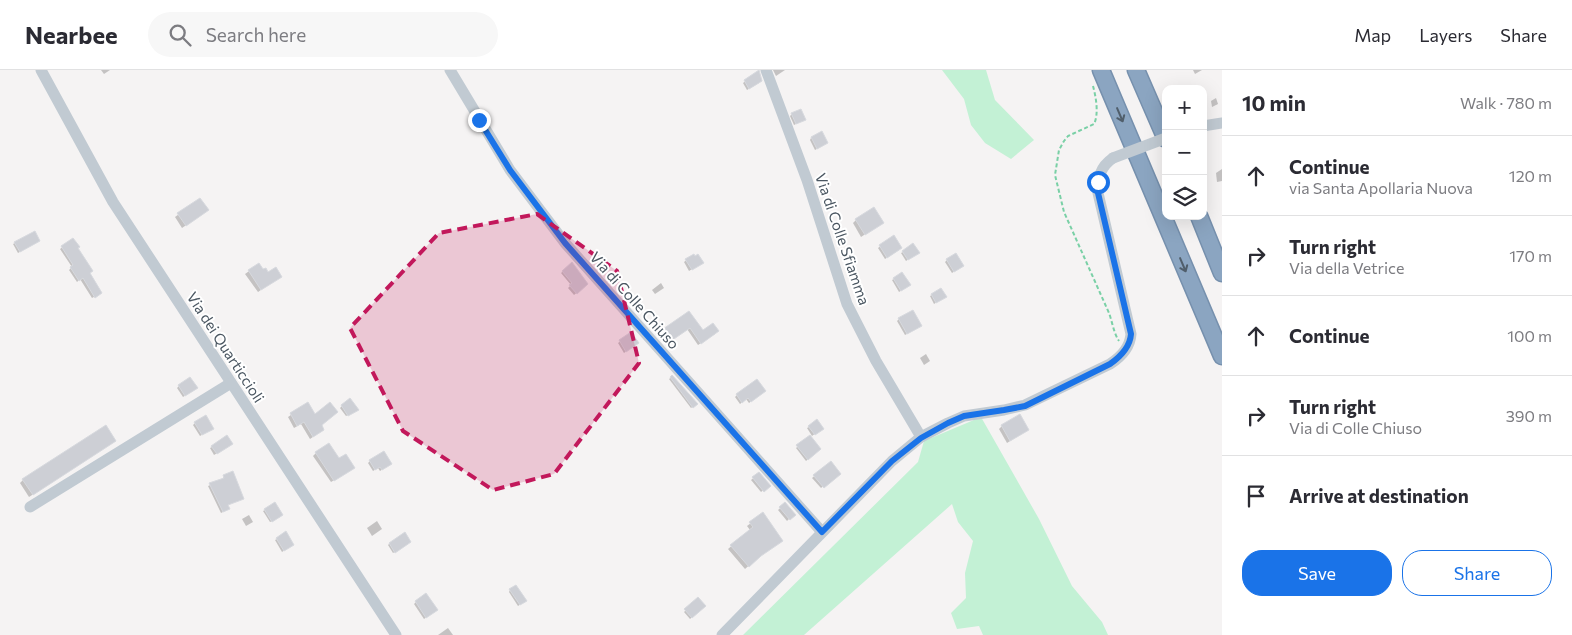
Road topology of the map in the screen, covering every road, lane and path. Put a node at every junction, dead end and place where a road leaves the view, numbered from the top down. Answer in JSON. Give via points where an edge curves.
{"nodes":[{"id":1,"x":40,"y":70,"type":"edge"},
{"id":2,"x":450,"y":70,"type":"edge"},
{"id":3,"x":766,"y":70,"type":"edge"},
{"id":4,"x":1136,"y":70,"type":"edge"},
{"id":5,"x":1097,"y":75,"type":"edge"},
{"id":6,"x":1222,"y":123,"type":"edge"},
{"id":7,"x":1207,"y":125,"type":"edge"},
{"id":8,"x":1162,"y":130,"type":"edge"},
{"id":9,"x":1162,"y":140,"type":"edge"},
{"id":10,"x":1201,"y":220,"type":"edge"},
{"id":11,"x":1222,"y":273,"type":"edge"},
{"id":12,"x":1127,"y":349,"type":"junction"},
{"id":13,"x":1222,"y":356,"type":"edge"},
{"id":14,"x":231,"y":384,"type":"junction"},
{"id":15,"x":921,"y":438,"type":"junction"},
{"id":16,"x":30,"y":507,"type":"dead end"},
{"id":17,"x":822,"y":532,"type":"junction"},
{"id":18,"x":396,"y":635,"type":"edge"},
{"id":19,"x":722,"y":635,"type":"edge"}],
"edges":[{"from":1,"to":14,"type":"street","name":"Via dei Quarticcioli","via":[[113,202]]},
{"from":2,"to":17,"type":"street","name":"Via di Colle Chiuso","via":[[510,170],[565,243]]},
{"from":3,"to":15,"type":"street","name":"Via di Colle Sfiamma","via":[[807,180],[847,304]]},
{"from":4,"to":8,"type":"highway"},
{"from":5,"to":12,"type":"path","via":[[1096,120],[1064,140],[1056,165],[1056,182],[1064,212],[1109,312],[1116,337]]},
{"from":5,"to":13,"type":"highway","one_way":true},
{"from":6,"to":7,"type":"street"},
{"from":9,"to":12,"type":"street","bridge":true,"via":[[1113,158],[1105,164],[1098,182],[1131,334]]},
{"from":10,"to":11,"type":"highway"},
{"from":12,"to":15,"type":"street","via":[[1110,364],[1025,406],[964,416]]},
{"from":14,"to":16,"type":"street"},
{"from":14,"to":18,"type":"street","name":"Via dei Quarticcioli"},
{"from":15,"to":17,"type":"street","via":[[892,461]]},
{"from":17,"to":19,"type":"street"}]}
